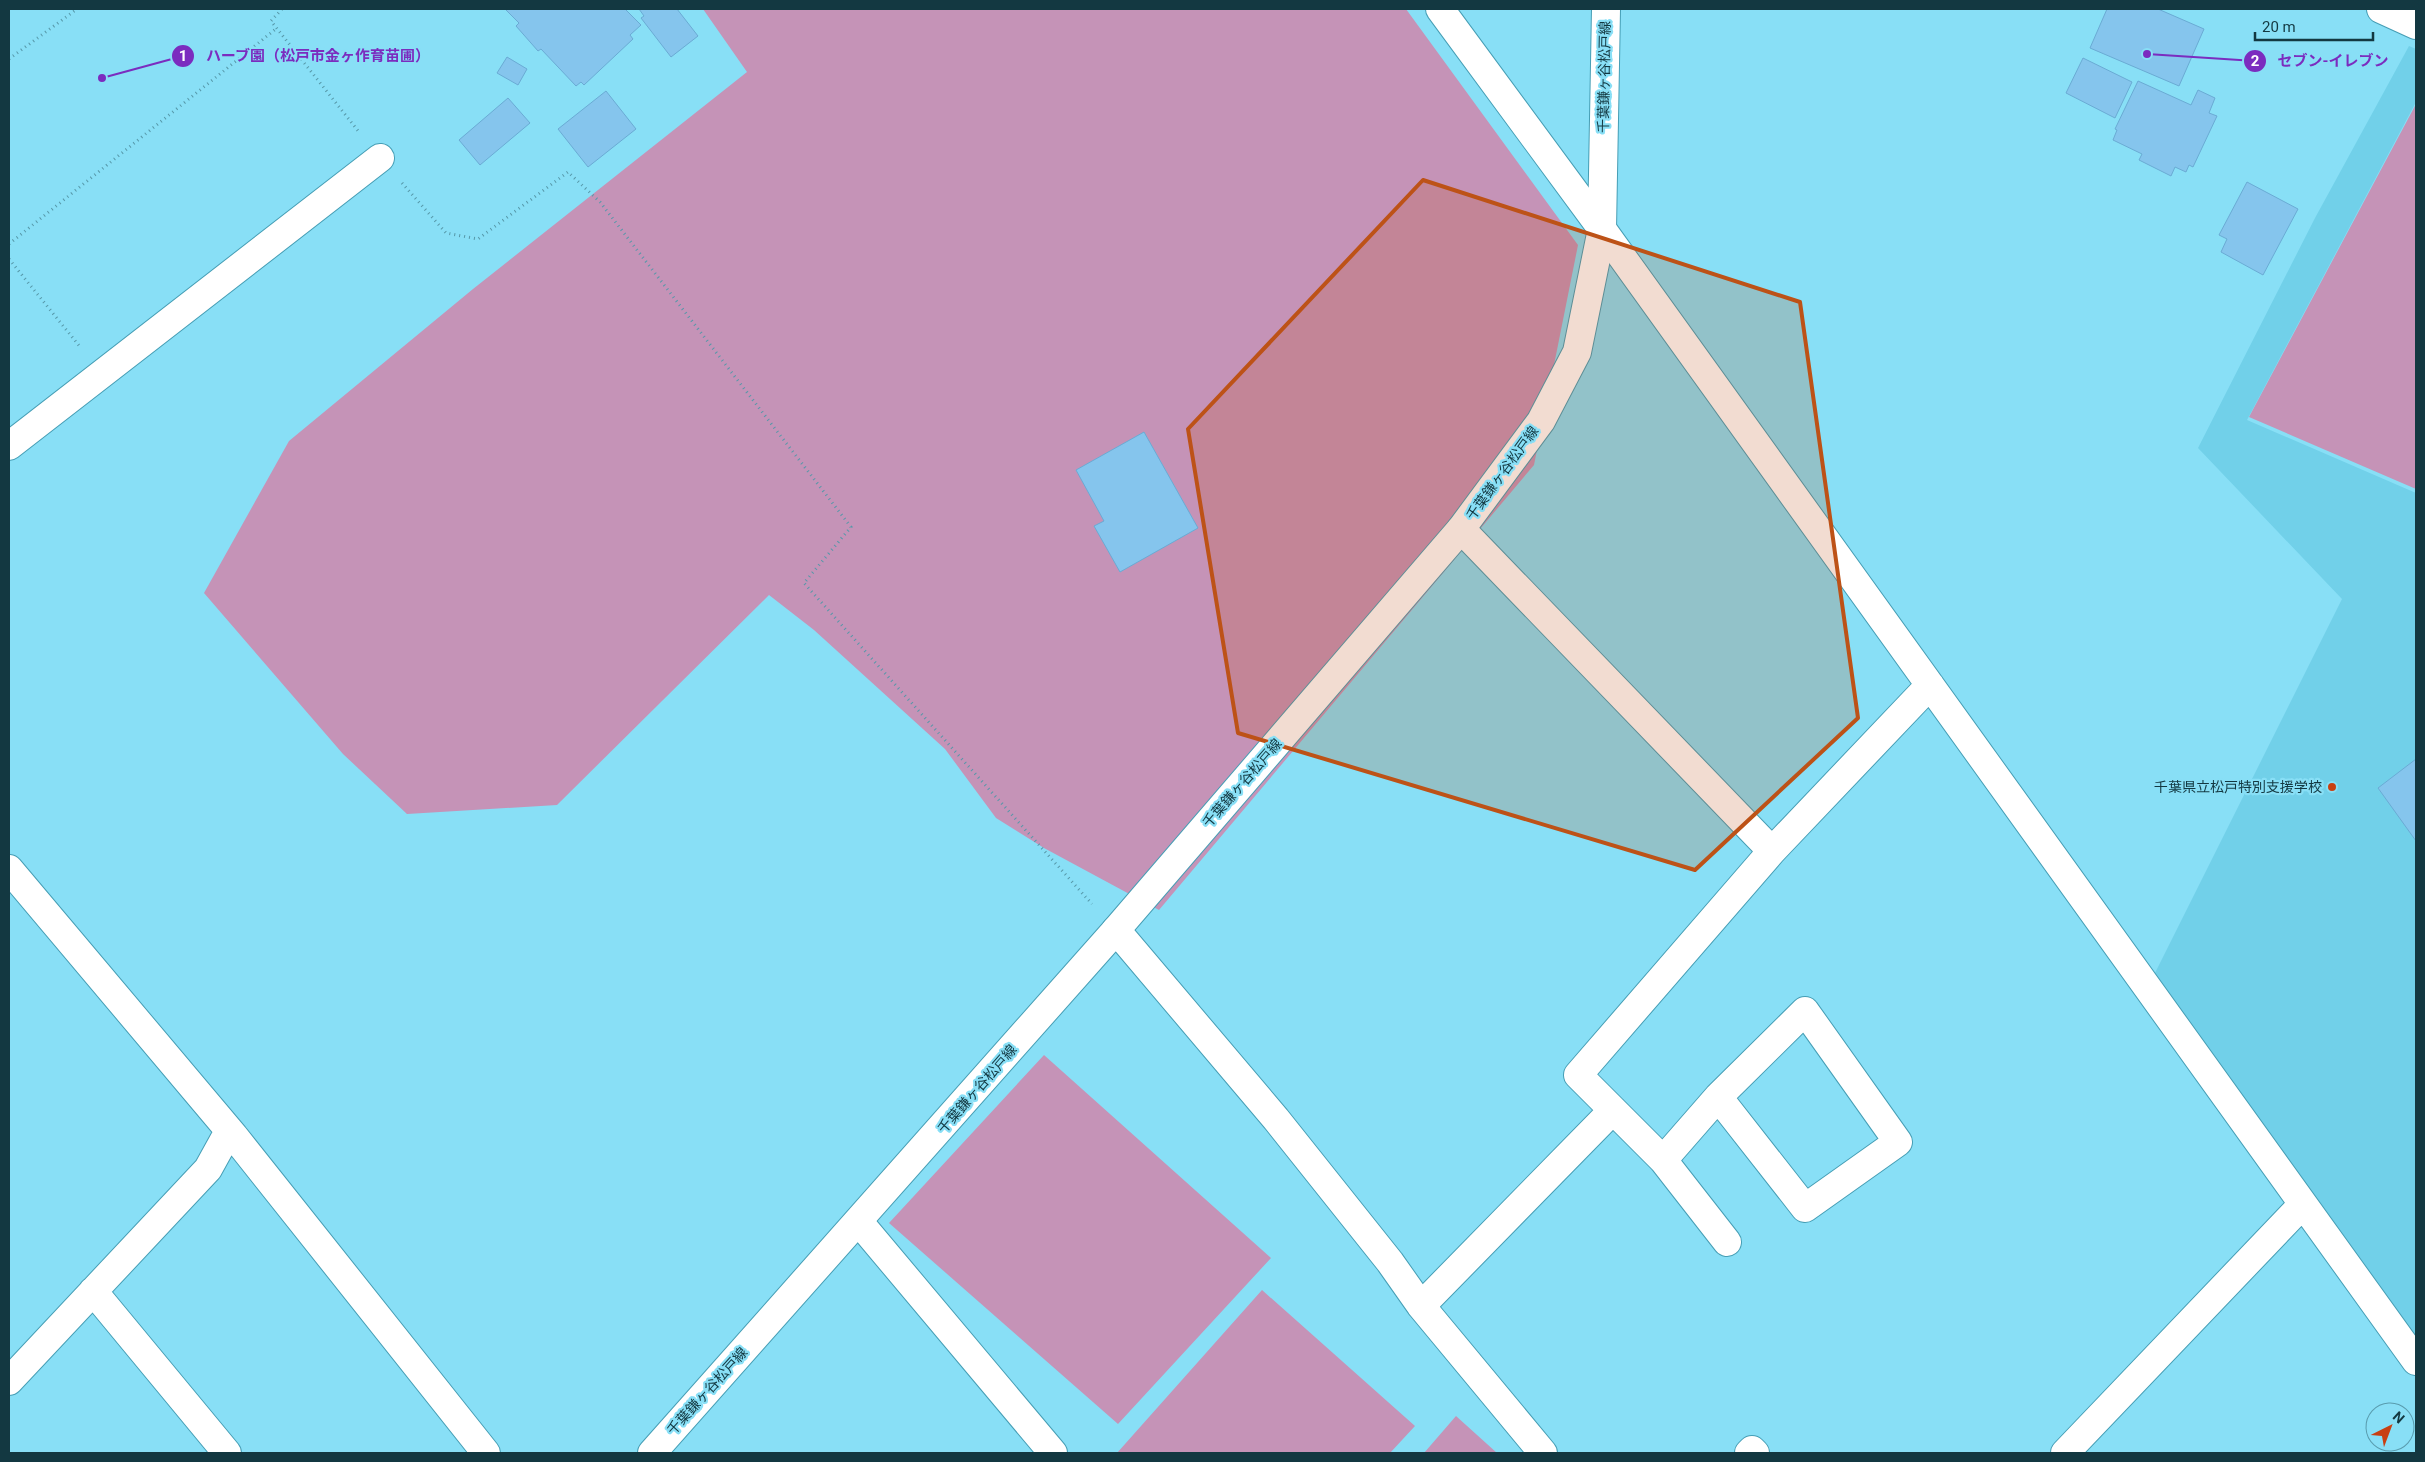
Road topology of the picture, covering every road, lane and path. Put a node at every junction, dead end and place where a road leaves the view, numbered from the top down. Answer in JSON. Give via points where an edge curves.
{"nodes":[{"id":1,"x":77,"y":9,"type":"edge"},
{"id":2,"x":282,"y":9,"type":"edge"},
{"id":3,"x":1440,"y":9,"type":"edge"},
{"id":4,"x":1606,"y":9,"type":"edge"},
{"id":5,"x":2381,"y":9,"type":"edge"},
{"id":6,"x":2416,"y":25,"type":"edge"},
{"id":7,"x":276,"y":28,"type":"junction"},
{"id":8,"x":9,"y":59,"type":"edge"},
{"id":9,"x":380,"y":158,"type":"junction"},
{"id":10,"x":1602,"y":229,"type":"junction"},
{"id":11,"x":9,"y":244,"type":"edge"},
{"id":12,"x":9,"y":260,"type":"edge"},
{"id":13,"x":102,"y":374,"type":"junction"},
{"id":14,"x":9,"y":446,"type":"edge"},
{"id":15,"x":1461,"y":529,"type":"junction"},
{"id":16,"x":1930,"y":685,"type":"junction"},
{"id":17,"x":1772,"y":851,"type":"junction"},
{"id":18,"x":9,"y":869,"type":"edge"},
{"id":19,"x":1116,"y":930,"type":"junction"},
{"id":20,"x":1718,"y":1097,"type":"junction"},
{"id":21,"x":1613,"y":1110,"type":"junction"},
{"id":22,"x":229,"y":1132,"type":"junction"},
{"id":23,"x":1663,"y":1160,"type":"junction"},
{"id":24,"x":2303,"y":1204,"type":"junction"},
{"id":25,"x":859,"y":1222,"type":"junction"},
{"id":26,"x":1726,"y":1242,"type":"dead end"},
{"id":27,"x":93,"y":1291,"type":"junction"},
{"id":28,"x":1421,"y":1306,"type":"junction"},
{"id":29,"x":2416,"y":1361,"type":"edge"},
{"id":30,"x":9,"y":1381,"type":"edge"},
{"id":31,"x":1040,"y":1448,"type":"edge"},
{"id":32,"x":227,"y":1453,"type":"edge"},
{"id":33,"x":486,"y":1453,"type":"edge"},
{"id":34,"x":652,"y":1453,"type":"edge"},
{"id":35,"x":1543,"y":1453,"type":"edge"},
{"id":36,"x":1749,"y":1453,"type":"edge"},
{"id":37,"x":1755,"y":1453,"type":"edge"},
{"id":38,"x":2065,"y":1453,"type":"edge"}],
"edges":[{"from":1,"to":8,"type":"path"},
{"from":2,"to":7,"type":"path","via":[[271,21]]},
{"from":3,"to":10,"type":"street"},
{"from":4,"to":10,"type":"street","name":"千葉鎌ヶ谷松戸線"},
{"from":5,"to":6,"type":"street"},
{"from":7,"to":9,"type":"path"},
{"from":7,"to":11,"type":"path"},
{"from":9,"to":13,"type":"street"},
{"from":9,"to":19,"type":"path","via":[[446,233],[478,239],[568,172],[600,202],[851,527],[804,583]]},
{"from":10,"to":15,"type":"street","name":"千葉鎌ヶ谷松戸線","via":[[1577,352],[1541,421]]},
{"from":10,"to":16,"type":"street"},
{"from":12,"to":13,"type":"path"},
{"from":13,"to":14,"type":"street"},
{"from":15,"to":17,"type":"street"},
{"from":15,"to":19,"type":"street","name":"千葉鎌ヶ谷松戸線"},
{"from":16,"to":17,"type":"street"},
{"from":16,"to":24,"type":"street"},
{"from":17,"to":21,"type":"street","via":[[1578,1074]]},
{"from":18,"to":22,"type":"street"},
{"from":19,"to":25,"type":"street","name":"千葉鎌ヶ谷松戸線"},
{"from":19,"to":28,"type":"street","via":[[1276,1120],[1390,1262]]},
{"from":20,"to":20,"type":"street","via":[[1805,1011],[1898,1142],[1805,1208]]},
{"from":20,"to":23,"type":"street"},
{"from":21,"to":23,"type":"street"},
{"from":21,"to":28,"type":"street"},
{"from":22,"to":27,"type":"street","via":[[208,1169]]},
{"from":22,"to":33,"type":"street"},
{"from":23,"to":26,"type":"street"},
{"from":24,"to":29,"type":"street"},
{"from":24,"to":38,"type":"street"},
{"from":25,"to":31,"type":"street"},
{"from":25,"to":34,"type":"street","name":"千葉鎌ヶ谷松戸線"},
{"from":27,"to":30,"type":"street"},
{"from":27,"to":32,"type":"street"},
{"from":28,"to":35,"type":"street"},
{"from":36,"to":37,"type":"street","via":[[1752,1450]]}]}
